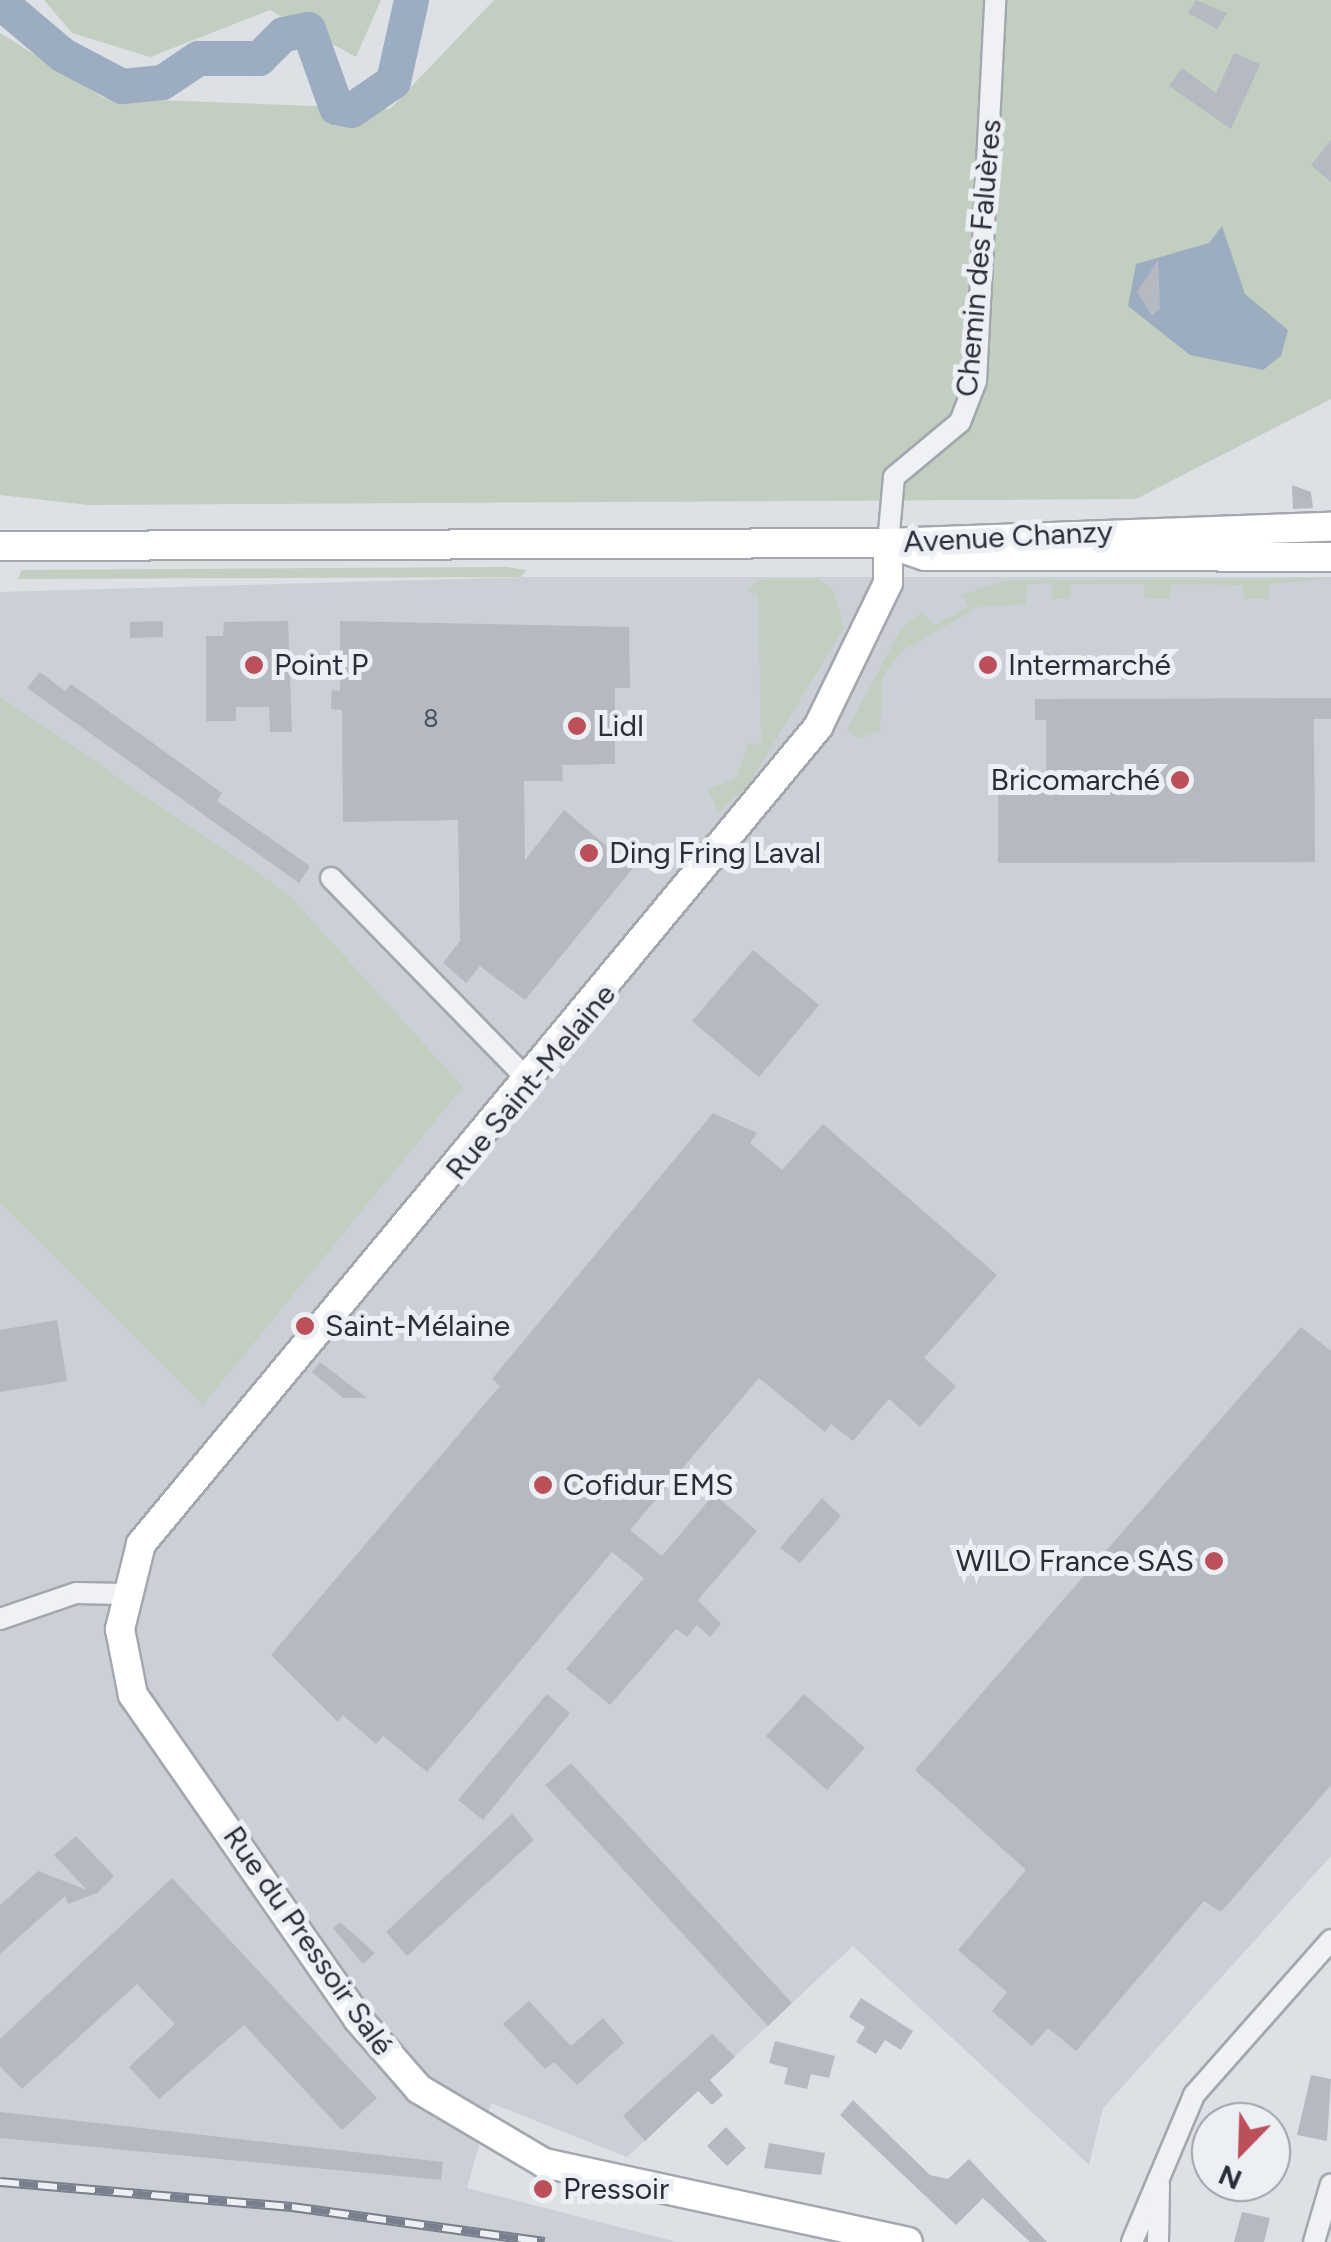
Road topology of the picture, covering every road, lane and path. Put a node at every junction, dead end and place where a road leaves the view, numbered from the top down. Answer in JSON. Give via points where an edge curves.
{"nodes":[{"id":1,"x":995,"y":0,"type":"edge"},
{"id":2,"x":1331,"y":528,"type":"edge"},
{"id":3,"x":888,"y":543,"type":"junction"},
{"id":4,"x":0,"y":546,"type":"edge"},
{"id":5,"x":127,"y":549,"type":"junction"},
{"id":6,"x":0,"y":554,"type":"edge"},
{"id":7,"x":1331,"y":556,"type":"edge"},
{"id":8,"x":332,"y":878,"type":"dead end"},
{"id":9,"x":530,"y":1082,"type":"junction"},
{"id":10,"x":123,"y":1594,"type":"junction"},
{"id":11,"x":0,"y":1619,"type":"edge"},
{"id":12,"x":1331,"y":1940,"type":"edge"},
{"id":13,"x":1160,"y":2176,"type":"junction"},
{"id":14,"x":1331,"y":2184,"type":"edge"},
{"id":15,"x":908,"y":2242,"type":"edge"},
{"id":16,"x":1132,"y":2242,"type":"edge"},
{"id":17,"x":1158,"y":2242,"type":"edge"},
{"id":18,"x":1314,"y":2242,"type":"edge"}],
"edges":[{"from":1,"to":3,"type":"street","name":"Chemin des Faluères","via":[[976,381],[960,422],[894,476]]},
{"from":2,"to":3,"type":"main road","name":"Avenue Chanzy"},
{"from":3,"to":5,"type":"main road"},
{"from":3,"to":7,"type":"main road","name":"Avenue Chanzy","via":[[925,556]]},
{"from":3,"to":9,"type":"main road","name":"Rue Saint-Melaine","via":[[888,583],[818,727]]},
{"from":4,"to":5,"type":"main road"},
{"from":5,"to":6,"type":"main road"},
{"from":8,"to":9,"type":"street"},
{"from":9,"to":10,"type":"main road","name":"Rue Saint-Melaine","via":[[141,1544]]},
{"from":10,"to":11,"type":"street","via":[[76,1593]]},
{"from":10,"to":15,"type":"main road","name":"Rue du Pressoir Salé","via":[[132,1694],[358,2019],[419,2089],[544,2163]]},
{"from":12,"to":13,"type":"street","via":[[1194,2096]]},
{"from":13,"to":16,"type":"street"},
{"from":13,"to":17,"type":"street"},
{"from":14,"to":18,"type":"street"}]}
